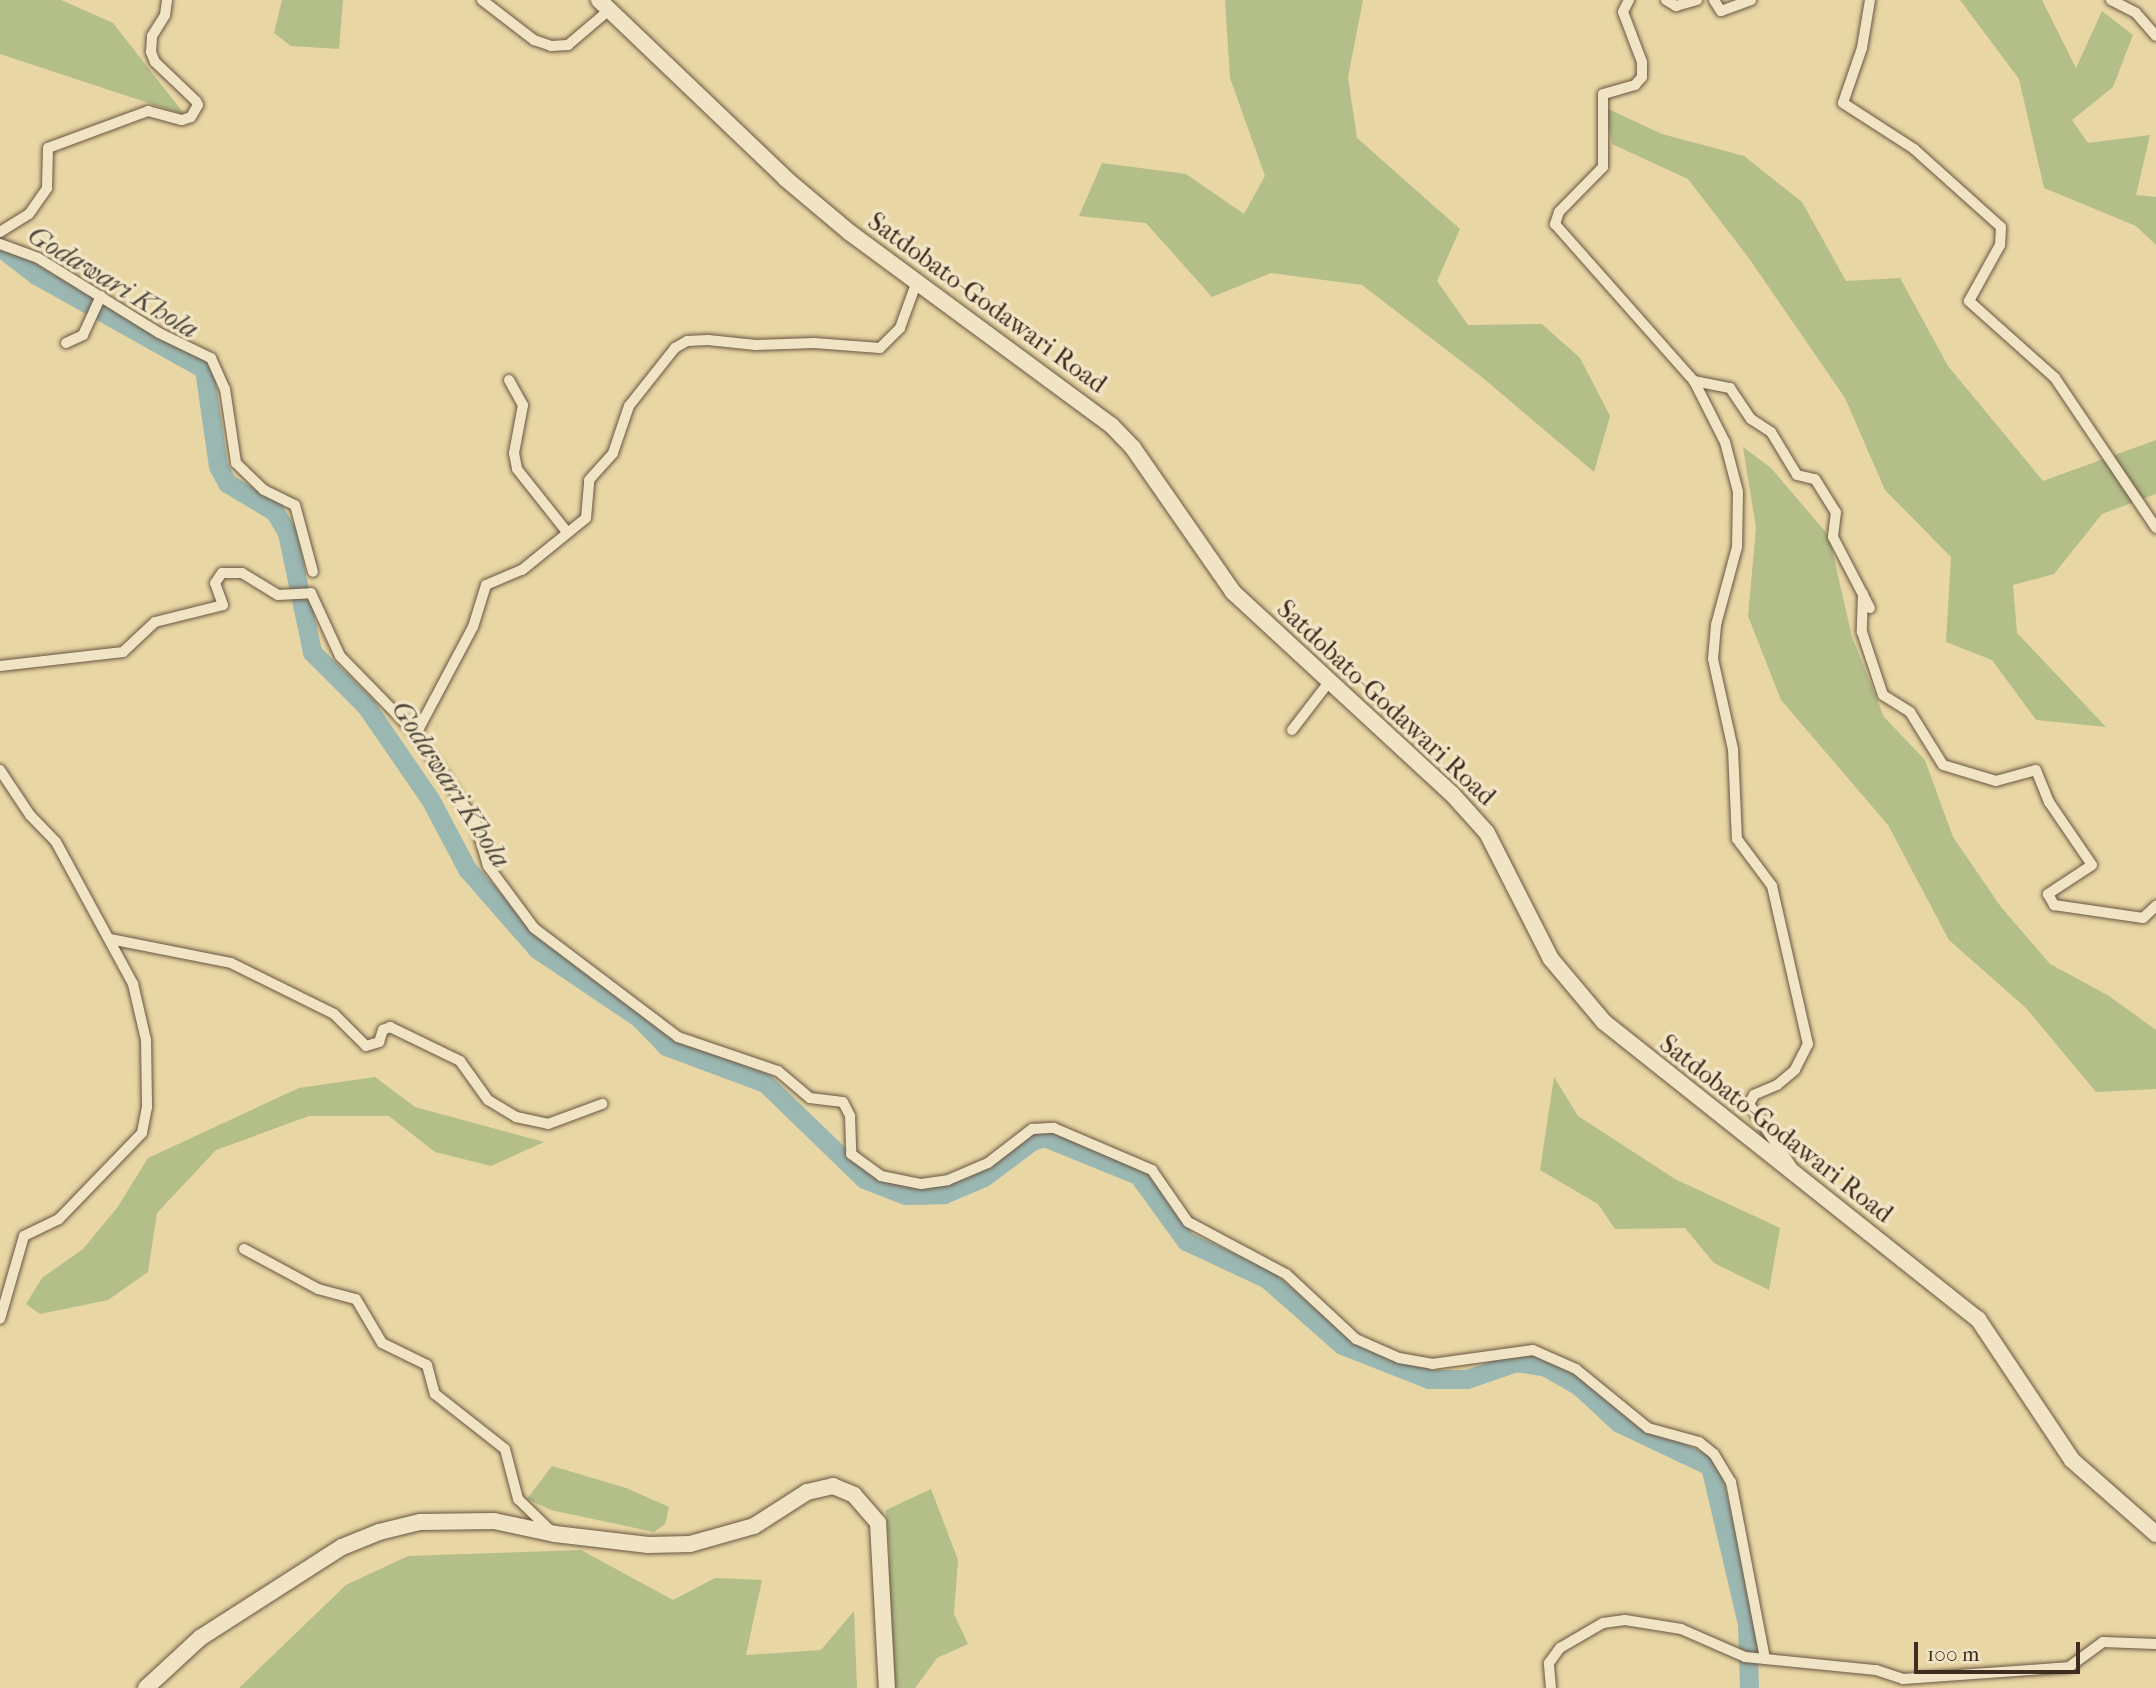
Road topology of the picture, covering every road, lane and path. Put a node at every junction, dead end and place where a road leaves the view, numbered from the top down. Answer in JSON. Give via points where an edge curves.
{"nodes":[{"id":1,"x":167,"y":0,"type":"edge"},
{"id":2,"x":481,"y":0,"type":"edge"},
{"id":3,"x":1629,"y":0,"type":"edge"},
{"id":4,"x":1666,"y":0,"type":"edge"},
{"id":5,"x":1697,"y":0,"type":"edge"},
{"id":6,"x":1714,"y":0,"type":"edge"},
{"id":7,"x":1751,"y":0,"type":"edge"},
{"id":8,"x":1870,"y":0,"type":"edge"},
{"id":9,"x":2111,"y":0,"type":"edge"},
{"id":10,"x":2140,"y":0,"type":"edge"},
{"id":11,"x":604,"y":5,"type":"edge"},
{"id":12,"x":2136,"y":13,"type":"junction"},
{"id":13,"x":2156,"y":36,"type":"edge"},
{"id":14,"x":0,"y":232,"type":"edge"},
{"id":15,"x":0,"y":244,"type":"edge"},
{"id":16,"x":917,"y":281,"type":"junction"},
{"id":17,"x":101,"y":296,"type":"junction"},
{"id":18,"x":66,"y":343,"type":"dead end"},
{"id":19,"x":509,"y":380,"type":"dead end"},
{"id":20,"x":1694,"y":382,"type":"junction"},
{"id":21,"x":2156,"y":528,"type":"edge"},
{"id":22,"x":567,"y":532,"type":"junction"},
{"id":23,"x":313,"y":572,"type":"dead end"},
{"id":24,"x":1863,"y":594,"type":"junction"},
{"id":25,"x":1870,"y":608,"type":"dead end"},
{"id":26,"x":0,"y":666,"type":"edge"},
{"id":27,"x":1329,"y":682,"type":"junction"},
{"id":28,"x":1292,"y":730,"type":"dead end"},
{"id":29,"x":416,"y":734,"type":"junction"},
{"id":30,"x":0,"y":770,"type":"edge"},
{"id":31,"x":2156,"y":906,"type":"edge"},
{"id":32,"x":110,"y":939,"type":"junction"},
{"id":33,"x":602,"y":1104,"type":"dead end"},
{"id":34,"x":1795,"y":1172,"type":"junction"},
{"id":35,"x":244,"y":1249,"type":"dead end"},
{"id":36,"x":0,"y":1319,"type":"edge"},
{"id":37,"x":555,"y":1534,"type":"junction"},
{"id":38,"x":2156,"y":1534,"type":"edge"},
{"id":39,"x":2156,"y":1644,"type":"edge"},
{"id":40,"x":1765,"y":1659,"type":"junction"},
{"id":41,"x":146,"y":1688,"type":"edge"},
{"id":42,"x":887,"y":1688,"type":"edge"},
{"id":43,"x":1551,"y":1688,"type":"edge"}],
"edges":[{"from":1,"to":14,"type":"street","via":[[165,15],[152,36],[151,52],[155,62],[196,101],[191,117],[182,120],[148,111],[48,148],[47,188],[29,214]]},
{"from":2,"to":11,"type":"street","via":[[534,40],[551,46],[568,45]]},
{"from":3,"to":20,"type":"street","via":[[1623,12],[1643,62],[1642,77],[1635,85],[1603,94],[1603,167],[1559,212],[1555,224]]},
{"from":4,"to":5,"type":"street","via":[[1676,6]]},
{"from":6,"to":7,"type":"street","via":[[1721,11]]},
{"from":8,"to":21,"type":"street","via":[[1862,48],[1843,103],[1914,149],[2001,227],[2000,245],[1969,302],[2055,378]]},
{"from":9,"to":12,"type":"street"},
{"from":10,"to":12,"type":"street"},
{"from":11,"to":16,"type":"street","name":"Satdobato-Godawari Road","via":[[786,179],[862,243]]},
{"from":12,"to":13,"type":"street"},
{"from":15,"to":17,"type":"street","via":[[38,258]]},
{"from":16,"to":22,"type":"street","via":[[900,328],[880,348],[708,340],[681,343],[629,406],[613,453],[589,480],[586,518]]},
{"from":16,"to":27,"type":"street","name":"Satdobato-Godawari Road","via":[[1111,425],[1133,448],[1233,592]]},
{"from":17,"to":18,"type":"street","via":[[93,322],[78,341]]},
{"from":17,"to":23,"type":"street","via":[[216,364],[236,463],[264,490],[295,505]]},
{"from":19,"to":22,"type":"street","via":[[523,405],[514,453],[517,469]]},
{"from":20,"to":24,"type":"street","via":[[1731,388],[1751,419],[1771,432],[1797,475],[1815,479],[1836,512],[1833,537]]},
{"from":20,"to":34,"type":"street","via":[[1725,442],[1738,492],[1737,547],[1716,625],[1713,659],[1733,749],[1737,839],[1772,886],[1808,1044],[1795,1070],[1754,1095],[1749,1104],[1783,1148]]},
{"from":22,"to":29,"type":"street","via":[[522,570],[486,585],[472,627]]},
{"from":24,"to":25,"type":"street"},
{"from":24,"to":31,"type":"street","via":[[1862,632],[1883,695],[1910,712],[1943,765],[1996,782],[2036,770],[2049,802],[2092,865],[2048,894],[2054,905],[2143,918]]},
{"from":26,"to":29,"type":"street","via":[[123,652],[155,622],[223,605],[215,583],[222,573],[242,573],[263,590],[278,595],[311,593],[340,656]]},
{"from":27,"to":28,"type":"street"},
{"from":27,"to":34,"type":"street","name":"Satdobato-Godawari Road","via":[[1452,794],[1487,833],[1551,959],[1604,1022]]},
{"from":29,"to":40,"type":"street","via":[[475,821],[488,866],[534,928],[678,1037],[778,1071],[810,1098],[843,1102],[850,1116],[851,1154],[881,1176],[921,1184],[948,1180],[988,1163],[1032,1129],[1054,1128],[1152,1170],[1188,1222],[1286,1274],[1356,1339],[1399,1358],[1432,1364],[1533,1350],[1576,1369],[1648,1428],[1699,1443],[1714,1454],[1731,1482],[1755,1586]]},
{"from":30,"to":32,"type":"street","via":[[30,815],[56,842]]},
{"from":32,"to":33,"type":"street","via":[[231,963],[334,1014],[366,1046],[379,1042],[383,1030],[390,1027],[460,1061],[488,1100],[516,1116],[548,1124]]},
{"from":32,"to":36,"type":"street","via":[[133,984],[146,1040],[142,1133],[59,1219],[24,1236]]},
{"from":34,"to":38,"type":"street","name":"Satdobato-Godawari Road","via":[[1978,1319],[2072,1460]]},
{"from":35,"to":37,"type":"street","via":[[318,1289],[356,1299],[382,1343],[428,1365],[435,1394],[505,1449],[518,1499]]},
{"from":37,"to":41,"type":"street","via":[[494,1521],[420,1522],[379,1532],[342,1547],[200,1638]]},
{"from":37,"to":42,"type":"street","via":[[648,1545],[690,1544],[754,1526],[824,1486],[844,1490],[878,1522]]},
{"from":39,"to":40,"type":"street","via":[[2103,1642],[2069,1667],[1903,1679],[1876,1670]]},
{"from":40,"to":43,"type":"street","via":[[1745,1657],[1682,1629],[1625,1620],[1602,1623],[1560,1648],[1549,1663]]}]}
